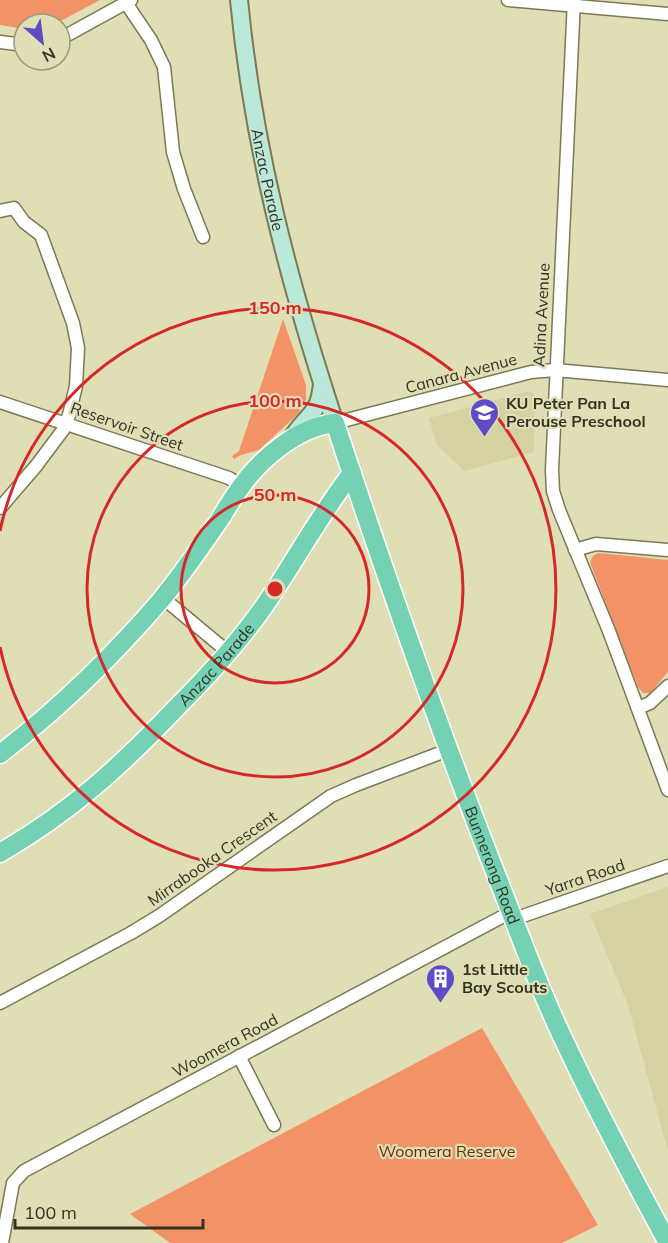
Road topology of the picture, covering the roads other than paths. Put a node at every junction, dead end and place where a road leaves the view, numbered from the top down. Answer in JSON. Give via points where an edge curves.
{"nodes":[{"id":1,"x":239,"y":0,"type":"edge"},
{"id":2,"x":508,"y":0,"type":"edge"},
{"id":3,"x":129,"y":2,"type":"edge"},
{"id":4,"x":574,"y":3,"type":"edge"},
{"id":5,"x":668,"y":14,"type":"edge"},
{"id":6,"x":72,"y":33,"type":"edge"},
{"id":7,"x":0,"y":211,"type":"edge"},
{"id":8,"x":203,"y":237,"type":"dead end"},
{"id":9,"x":555,"y":370,"type":"junction"},
{"id":10,"x":668,"y":380,"type":"edge"},
{"id":11,"x":322,"y":383,"type":"junction"},
{"id":12,"x":0,"y":402,"type":"edge"},
{"id":13,"x":67,"y":423,"type":"junction"},
{"id":14,"x":335,"y":423,"type":"junction"},
{"id":15,"x":292,"y":438,"type":"junction"},
{"id":16,"x":352,"y":473,"type":"junction"},
{"id":17,"x":241,"y":486,"type":"junction"},
{"id":18,"x":0,"y":508,"type":"edge"},
{"id":19,"x":575,"y":550,"type":"junction"},
{"id":20,"x":668,"y":550,"type":"edge"},
{"id":21,"x":163,"y":598,"type":"junction"},
{"id":22,"x":228,"y":652,"type":"junction"},
{"id":23,"x":668,"y":686,"type":"edge"},
{"id":24,"x":638,"y":708,"type":"junction"},
{"id":25,"x":448,"y":750,"type":"junction"},
{"id":26,"x":0,"y":754,"type":"edge"},
{"id":27,"x":668,"y":790,"type":"edge"},
{"id":28,"x":0,"y":853,"type":"edge"},
{"id":29,"x":668,"y":866,"type":"edge"},
{"id":30,"x":512,"y":915,"type":"junction"},
{"id":31,"x":0,"y":1003,"type":"edge"},
{"id":32,"x":239,"y":1056,"type":"junction"},
{"id":33,"x":273,"y":1125,"type":"dead end"},
{"id":34,"x":4,"y":1200,"type":"edge"},
{"id":35,"x":2,"y":1243,"type":"edge"},
{"id":36,"x":668,"y":1243,"type":"edge"}],
"edges":[{"from":1,"to":11,"type":"main road","name":"Anzac Parade","via":[[259,146],[295,297]]},
{"from":2,"to":4,"type":"street"},
{"from":3,"to":6,"type":"street"},
{"from":3,"to":8,"type":"street","via":[[164,67],[173,152]]},
{"from":4,"to":5,"type":"street"},
{"from":4,"to":9,"type":"street","name":"Adina Avenue"},
{"from":7,"to":13,"type":"street","via":[[14,208],[41,235],[73,323],[78,348],[76,386]]},
{"from":9,"to":10,"type":"street","name":"Canara Avenue"},
{"from":9,"to":14,"type":"street","name":"Canara Avenue","via":[[515,375]]},
{"from":9,"to":19,"type":"street","name":"Adina Avenue","via":[[554,491]]},
{"from":11,"to":14,"type":"main road","name":"Anzac Parade"},
{"from":11,"to":15,"type":"main road","via":[[318,404]]},
{"from":12,"to":13,"type":"street","name":"Reservoir Street"},
{"from":13,"to":17,"type":"street","name":"Reservoir Street","via":[[229,478]]},
{"from":13,"to":18,"type":"street"},
{"from":14,"to":15,"type":"main road","via":[[321,424]]},
{"from":14,"to":16,"type":"main road","name":"Anzac Parade"},
{"from":15,"to":17,"type":"main road"},
{"from":16,"to":22,"type":"main road","name":"Anzac Parade","via":[[323,511],[269,599]]},
{"from":16,"to":25,"type":"main road","name":"Bunnerong Road"},
{"from":17,"to":21,"type":"main road"},
{"from":19,"to":20,"type":"street","via":[[596,544]]},
{"from":19,"to":24,"type":"street","name":"Adina Avenue"},
{"from":21,"to":22,"type":"street"},
{"from":21,"to":26,"type":"main road","via":[[92,676]]},
{"from":22,"to":28,"type":"main road","name":"Anzac Parade","via":[[156,730],[93,790]]},
{"from":23,"to":24,"type":"street","via":[[650,703]]},
{"from":24,"to":27,"type":"street","name":"Adina Avenue"},
{"from":25,"to":30,"type":"main road","name":"Bunnerong Road"},
{"from":25,"to":31,"type":"street","name":"Mirrabooka Crescent","via":[[331,796],[159,916]]},
{"from":29,"to":30,"type":"street","name":"Yarra Road"},
{"from":30,"to":32,"type":"street","name":"Woomera Road"},
{"from":30,"to":36,"type":"main road","name":"Bunnerong Road","via":[[569,1052]]},
{"from":32,"to":33,"type":"street"},
{"from":32,"to":34,"type":"street","name":"Woomera Road","via":[[24,1171]]},
{"from":34,"to":35,"type":"street","name":"Woomera Road"}]}
